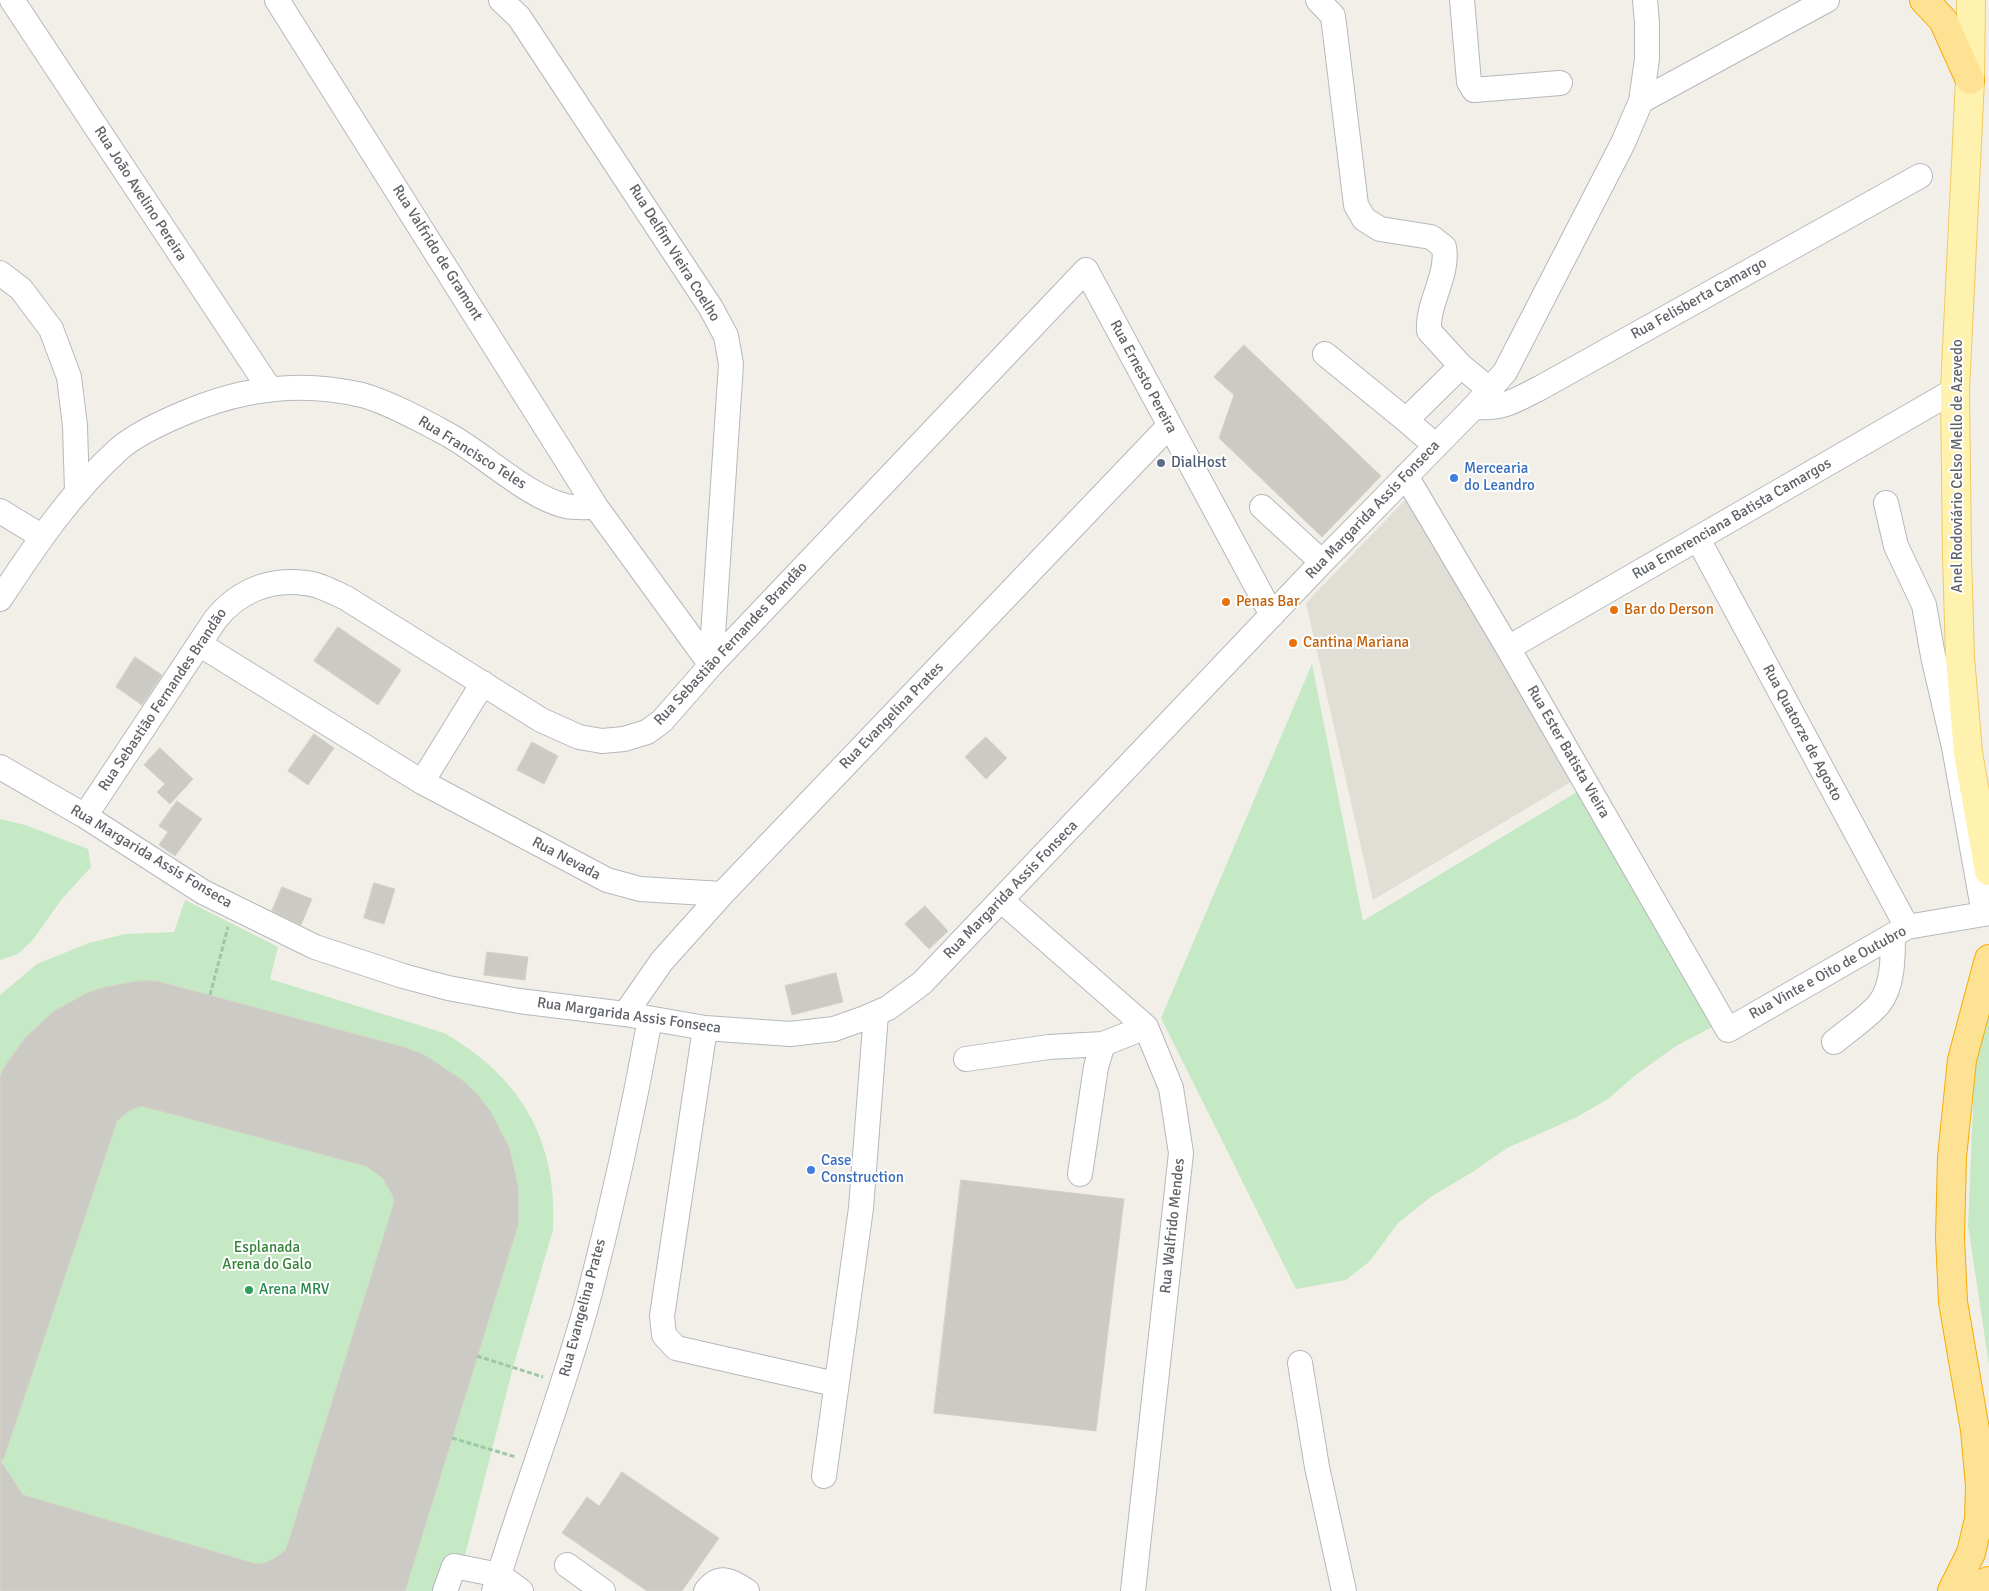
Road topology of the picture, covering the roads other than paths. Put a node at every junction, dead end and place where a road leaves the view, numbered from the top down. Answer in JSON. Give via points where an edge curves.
{"nodes":[{"id":1,"x":12,"y":0,"type":"edge"},
{"id":2,"x":276,"y":0,"type":"edge"},
{"id":3,"x":501,"y":0,"type":"edge"},
{"id":4,"x":1318,"y":0,"type":"edge"},
{"id":5,"x":1462,"y":0,"type":"edge"},
{"id":6,"x":1644,"y":0,"type":"edge"},
{"id":7,"x":1827,"y":0,"type":"edge"},
{"id":8,"x":1924,"y":0,"type":"edge"},
{"id":9,"x":1971,"y":0,"type":"edge"},
{"id":10,"x":1970,"y":80,"type":"junction"},
{"id":11,"x":1560,"y":83,"type":"dead end"},
{"id":12,"x":1641,"y":101,"type":"junction"},
{"id":13,"x":1920,"y":176,"type":"dead end"},
{"id":14,"x":1086,"y":270,"type":"joint"},
{"id":15,"x":0,"y":273,"type":"edge"},
{"id":16,"x":1325,"y":354,"type":"dead end"},
{"id":17,"x":1461,"y":366,"type":"junction"},
{"id":18,"x":269,"y":388,"type":"junction"},
{"id":19,"x":1955,"y":390,"type":"junction"},
{"id":20,"x":1482,"y":398,"type":"junction"},
{"id":21,"x":1406,"y":420,"type":"junction"},
{"id":22,"x":1169,"y":426,"type":"junction"},
{"id":23,"x":1436,"y":446,"type":"junction"},
{"id":24,"x":1406,"y":476,"type":"junction"},
{"id":25,"x":76,"y":492,"type":"junction"},
{"id":26,"x":1886,"y":503,"type":"dead end"},
{"id":27,"x":596,"y":507,"type":"junction"},
{"id":28,"x":1262,"y":507,"type":"dead end"},
{"id":29,"x":0,"y":511,"type":"edge"},
{"id":30,"x":41,"y":536,"type":"junction"},
{"id":31,"x":1698,"y":539,"type":"junction"},
{"id":32,"x":1322,"y":562,"type":"junction"},
{"id":33,"x":0,"y":600,"type":"edge"},
{"id":34,"x":1272,"y":615,"type":"junction"},
{"id":35,"x":199,"y":644,"type":"junction"},
{"id":36,"x":1508,"y":648,"type":"junction"},
{"id":37,"x":711,"y":665,"type":"junction"},
{"id":38,"x":483,"y":683,"type":"junction"},
{"id":39,"x":0,"y":766,"type":"edge"},
{"id":40,"x":422,"y":782,"type":"junction"},
{"id":41,"x":85,"y":816,"type":"junction"},
{"id":42,"x":1989,"y":871,"type":"edge"},
{"id":43,"x":722,"y":894,"type":"junction"},
{"id":44,"x":1002,"y":901,"type":"junction"},
{"id":45,"x":1986,"y":914,"type":"edge"},
{"id":46,"x":1900,"y":931,"type":"junction"},
{"id":47,"x":1989,"y":959,"type":"edge"},
{"id":48,"x":624,"y":1014,"type":"junction"},
{"id":49,"x":876,"y":1014,"type":"junction"},
{"id":50,"x":650,"y":1019,"type":"junction"},
{"id":51,"x":1146,"y":1027,"type":"junction"},
{"id":52,"x":705,"y":1028,"type":"junction"},
{"id":53,"x":1728,"y":1030,"type":"joint"},
{"id":54,"x":1834,"y":1042,"type":"dead end"},
{"id":55,"x":1103,"y":1044,"type":"junction"},
{"id":56,"x":966,"y":1059,"type":"dead end"},
{"id":57,"x":1080,"y":1174,"type":"dead end"},
{"id":58,"x":1300,"y":1363,"type":"dead end"},
{"id":59,"x":835,"y":1384,"type":"junction"},
{"id":60,"x":824,"y":1476,"type":"dead end"},
{"id":61,"x":567,"y":1564,"type":"dead end"},
{"id":62,"x":1989,"y":1581,"type":"edge"},
{"id":63,"x":496,"y":1583,"type":"edge"},
{"id":64,"x":445,"y":1591,"type":"edge"},
{"id":65,"x":522,"y":1591,"type":"edge"},
{"id":66,"x":602,"y":1591,"type":"edge"},
{"id":67,"x":706,"y":1591,"type":"edge"},
{"id":68,"x":747,"y":1591,"type":"edge"},
{"id":69,"x":1134,"y":1591,"type":"edge"},
{"id":70,"x":1344,"y":1591,"type":"edge"},
{"id":71,"x":1952,"y":1591,"type":"edge"},
{"id":72,"x":1962,"y":1591,"type":"edge"}],
"edges":[{"from":1,"to":18,"type":"street","name":"Rua João Avelino Pereira"},
{"from":2,"to":27,"type":"street","name":"Rua Valfrido de Gramont"},
{"from":3,"to":37,"type":"street","name":"Rua Delfim Vieira Coelho","via":[[519,17],[711,308],[726,336],[731,364]]},
{"from":4,"to":17,"type":"street","via":[[1333,16],[1356,205],[1364,219],[1380,229],[1431,237],[1444,247],[1446,258],[1429,315],[1429,331]]},
{"from":5,"to":11,"type":"street","via":[[1468,82],[1474,90]]},
{"from":6,"to":12,"type":"street","name":"Rua Margarida Assis Fonseca","via":[[1647,58]]},
{"from":7,"to":12,"type":"street"},
{"from":8,"to":10,"type":"highway","via":[[1943,20]]},
{"from":9,"to":10,"type":"main road","name":"Anel Rodoviário Celso Mello de Azevedo"},
{"from":10,"to":19,"type":"main road","name":"Anel Rodoviário Celso Mello de Azevedo"},
{"from":12,"to":20,"type":"street","name":"Rua Margarida Assis Fonseca","via":[[1623,143],[1505,372]]},
{"from":13,"to":20,"type":"street","name":"Rua Felisberta Camargo","via":[[1540,388],[1493,408]]},
{"from":14,"to":22,"type":"street","name":"Rua Ernesto Pereira"},
{"from":14,"to":37,"type":"street","name":"Rua Sebastião Fernandes Brandão"},
{"from":15,"to":25,"type":"street","via":[[21,289],[51,328],[69,377],[75,426]]},
{"from":16,"to":21,"type":"street"},
{"from":17,"to":20,"type":"street"},
{"from":17,"to":21,"type":"street"},
{"from":18,"to":25,"type":"street","name":"Rua Francisco Teles","via":[[214,401],[166,421],[120,448]]},
{"from":18,"to":27,"type":"street","name":"Rua Francisco Teles","via":[[309,387],[363,395],[450,435],[541,496],[567,506]]},
{"from":19,"to":31,"type":"street","name":"Rua Emerenciana Batista Camargos"},
{"from":19,"to":42,"type":"main road","name":"Anel Rodoviário Celso Mello de Azevedo","via":[[1960,658],[1968,753]]},
{"from":20,"to":23,"type":"street","name":"Rua Margarida Assis Fonseca"},
{"from":21,"to":23,"type":"street"},
{"from":22,"to":34,"type":"street","name":"Rua Ernesto Pereira"},
{"from":22,"to":43,"type":"street","name":"Rua Evangelina Prates"},
{"from":23,"to":24,"type":"street","name":"Rua Margarida Assis Fonseca"},
{"from":24,"to":32,"type":"street","name":"Rua Margarida Assis Fonseca"},
{"from":24,"to":36,"type":"street","name":"Rua Ester Batista Vieira"},
{"from":25,"to":30,"type":"street","name":"Rua Francisco Teles"},
{"from":26,"to":45,"type":"street","via":[[1896,546],[1924,605]]},
{"from":27,"to":37,"type":"street"},
{"from":28,"to":32,"type":"street"},
{"from":29,"to":30,"type":"street"},
{"from":30,"to":33,"type":"street","name":"Rua Francisco Teles"},
{"from":31,"to":36,"type":"street","name":"Rua Emerenciana Batista Camargos"},
{"from":31,"to":46,"type":"street","name":"Rua Quatorze de Agosto"},
{"from":32,"to":34,"type":"street","name":"Rua Margarida Assis Fonseca"},
{"from":34,"to":44,"type":"street","name":"Rua Margarida Assis Fonseca"},
{"from":35,"to":38,"type":"street","name":"Rua Sebastião Fernandes Brandão","via":[[225,607],[250,590],[286,582],[306,583],[346,598]]},
{"from":35,"to":40,"type":"street","name":"Rua Nevada"},
{"from":35,"to":41,"type":"street","name":"Rua Sebastião Fernandes Brandão"},
{"from":36,"to":53,"type":"street","name":"Rua Ester Batista Vieira"},
{"from":37,"to":38,"type":"street","name":"Rua Sebastião Fernandes Brandão","via":[[662,721],[647,732],[602,741],[579,737],[541,720]]},
{"from":38,"to":40,"type":"street"},
{"from":39,"to":41,"type":"street","name":"Rua Margarida Assis Fonseca"},
{"from":40,"to":43,"type":"street","name":"Rua Nevada","via":[[607,880],[640,889]]},
{"from":41,"to":48,"type":"street","name":"Rua Margarida Assis Fonseca","via":[[203,892],[316,947],[448,988]]},
{"from":43,"to":48,"type":"street","name":"Rua Evangelina Prates","via":[[662,961]]},
{"from":44,"to":49,"type":"street","name":"Rua Margarida Assis Fonseca","via":[[922,983],[900,1001]]},
{"from":44,"to":51,"type":"street","name":"Rua Walfrido Mendes"},
{"from":45,"to":46,"type":"street","name":"Rua Vinte e Oito de Outubro"},
{"from":46,"to":53,"type":"street","name":"Rua Vinte e Oito de Outubro"},
{"from":46,"to":54,"type":"street","via":[[1887,990],[1879,1004]]},
{"from":47,"to":71,"type":"highway","via":[[1962,1060],[1952,1157],[1950,1238],[1953,1302],[1975,1430],[1980,1486],[1979,1519],[1970,1553]]},
{"from":48,"to":50,"type":"street","name":"Rua Margarida Assis Fonseca"},
{"from":49,"to":52,"type":"street","name":"Rua Margarida Assis Fonseca","via":[[834,1028],[790,1034]]},
{"from":49,"to":59,"type":"street","via":[[861,1208]]},
{"from":50,"to":52,"type":"street","name":"Rua Margarida Assis Fonseca"},
{"from":50,"to":63,"type":"street","name":"Rua Evangelina Prates","via":[[627,1137],[589,1296]]},
{"from":51,"to":55,"type":"street"},
{"from":51,"to":69,"type":"street","name":"Rua Walfrido Mendes","via":[[1171,1088],[1181,1153]]},
{"from":52,"to":59,"type":"street","via":[[662,1316],[664,1335],[676,1348]]},
{"from":55,"to":56,"type":"street","via":[[1049,1047]]},
{"from":55,"to":57,"type":"street","via":[[1096,1068]]},
{"from":58,"to":70,"type":"street","via":[[1317,1467]]},
{"from":59,"to":60,"type":"street"},
{"from":61,"to":66,"type":"street"},
{"from":62,"to":72,"type":"highway"},
{"from":63,"to":64,"type":"street","via":[[454,1566]]},
{"from":63,"to":65,"type":"street"},
{"from":67,"to":68,"type":"street","via":[[723,1579]]}]}
